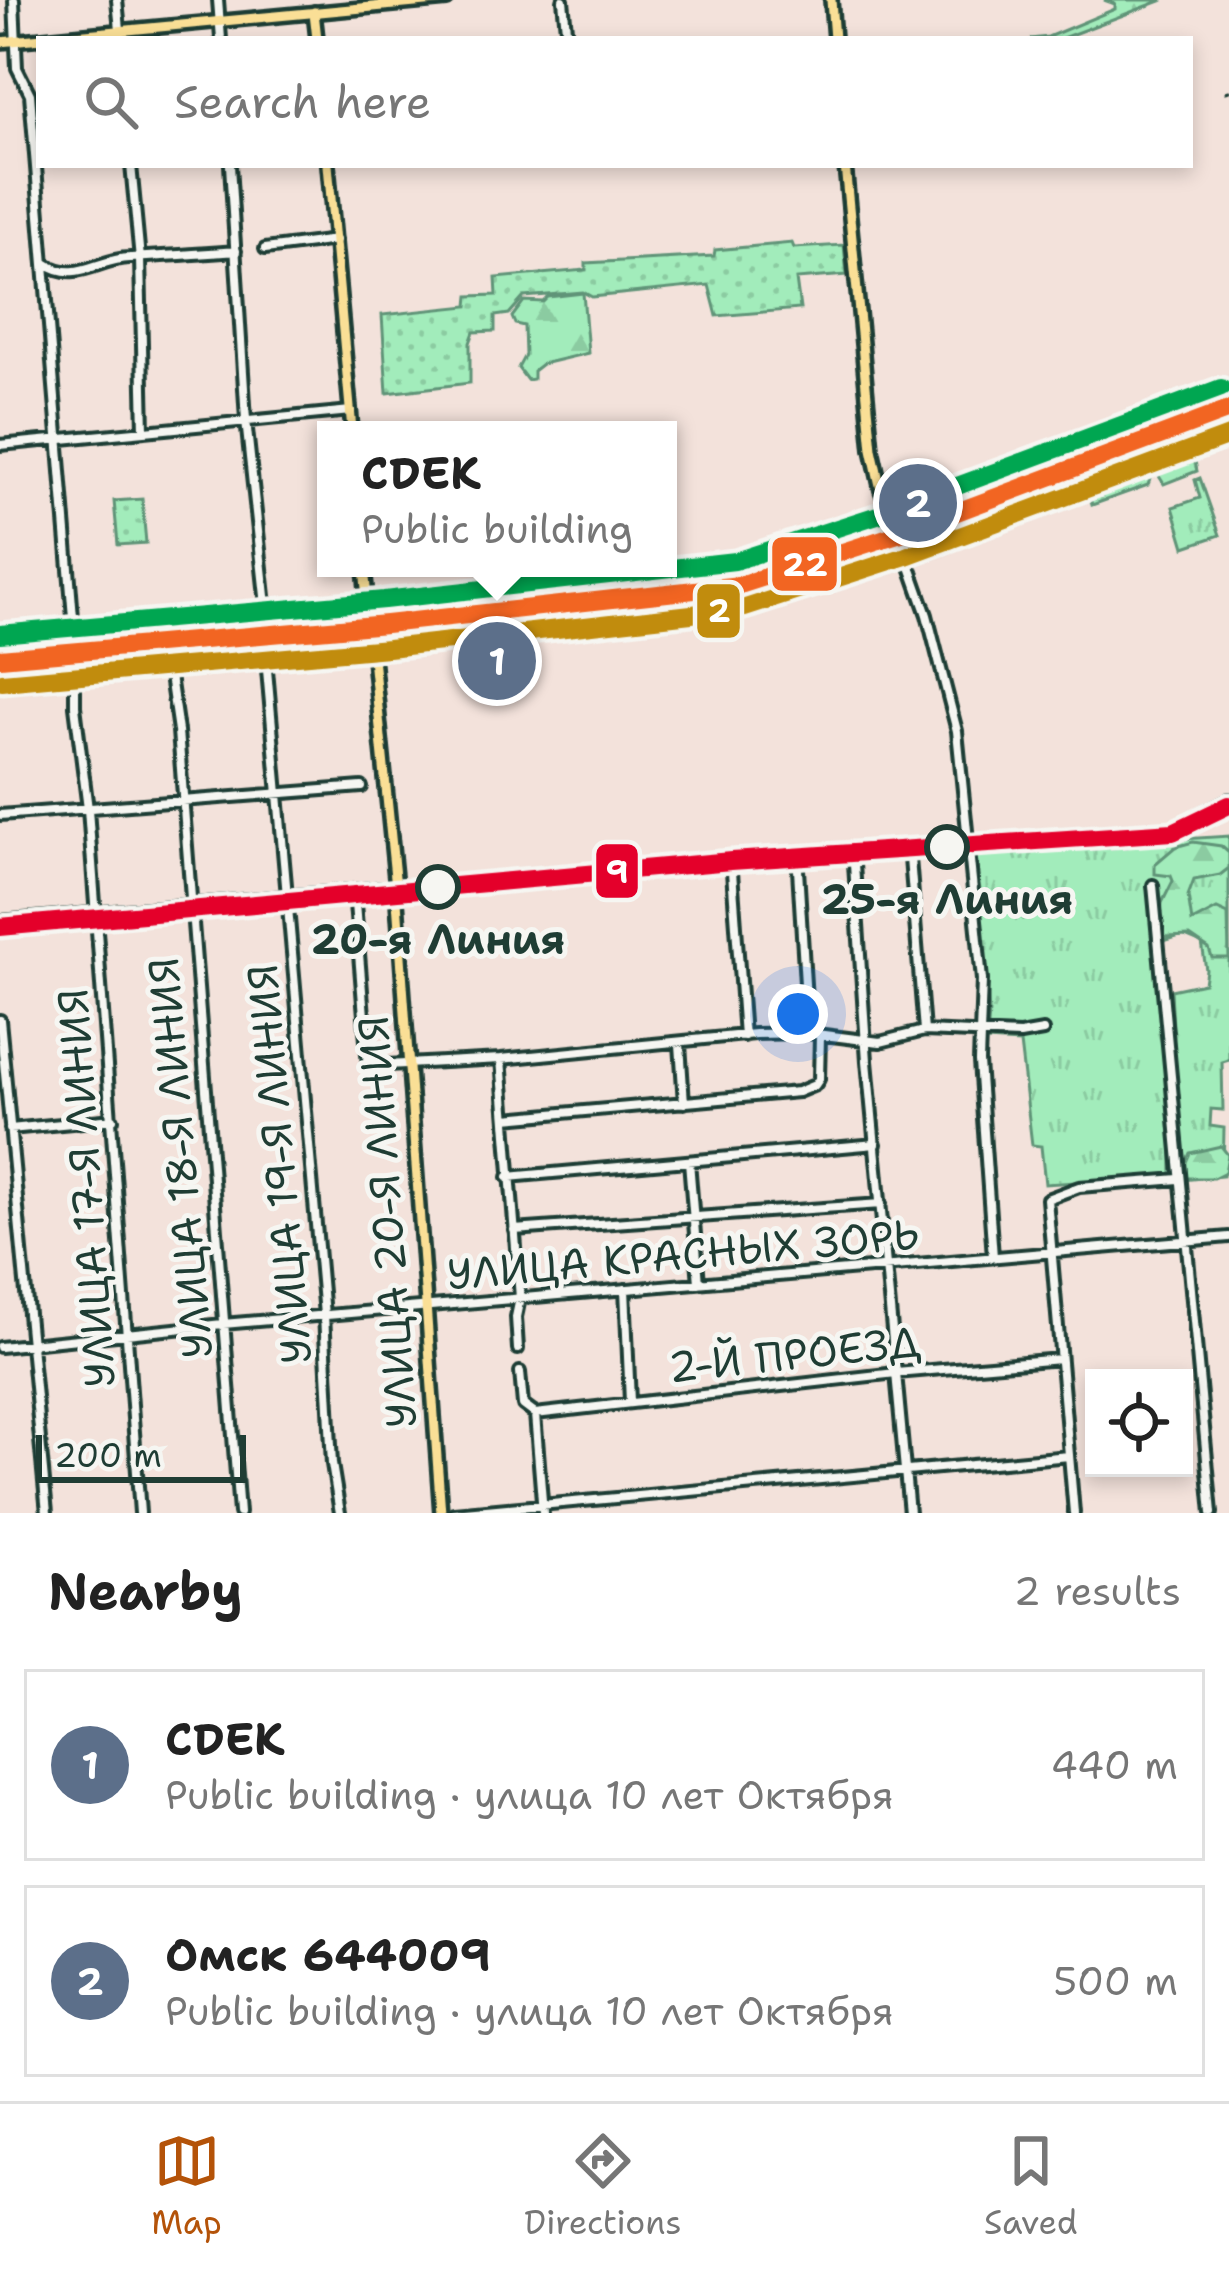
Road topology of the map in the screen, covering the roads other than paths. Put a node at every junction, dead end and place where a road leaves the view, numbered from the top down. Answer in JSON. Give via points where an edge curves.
{"nodes":[{"id":1,"x":14,"y":0,"type":"edge"},
{"id":2,"x":117,"y":0,"type":"edge"},
{"id":3,"x":218,"y":0,"type":"edge"},
{"id":4,"x":445,"y":0,"type":"edge"},
{"id":5,"x":563,"y":0,"type":"edge"},
{"id":6,"x":831,"y":0,"type":"edge"},
{"id":7,"x":320,"y":8,"type":"edge"},
{"id":8,"x":220,"y":20,"type":"junction"},
{"id":9,"x":121,"y":34,"type":"edge"},
{"id":10,"x":90,"y":36,"type":"edge"},
{"id":11,"x":221,"y":36,"type":"edge"},
{"id":12,"x":567,"y":36,"type":"edge"},
{"id":13,"x":834,"y":36,"type":"edge"},
{"id":14,"x":36,"y":40,"type":"edge"},
{"id":15,"x":14,"y":41,"type":"junction"},
{"id":16,"x":0,"y":42,"type":"edge"},
{"id":17,"x":130,"y":168,"type":"edge"},
{"id":18,"x":230,"y":168,"type":"edge"},
{"id":19,"x":328,"y":168,"type":"edge"},
{"id":20,"x":845,"y":168,"type":"edge"},
{"id":21,"x":335,"y":240,"type":"junction"},
{"id":22,"x":265,"y":249,"type":"dead end"},
{"id":23,"x":236,"y":251,"type":"junction"},
{"id":24,"x":140,"y":260,"type":"junction"},
{"id":25,"x":44,"y":262,"type":"junction"},
{"id":26,"x":1229,"y":410,"type":"edge"},
{"id":27,"x":351,"y":411,"type":"junction"},
{"id":28,"x":246,"y":420,"type":"junction"},
{"id":29,"x":352,"y":421,"type":"edge"},
{"id":30,"x":1229,"y":422,"type":"edge"},
{"id":31,"x":144,"y":431,"type":"junction"},
{"id":32,"x":59,"y":439,"type":"junction"},
{"id":33,"x":0,"y":445,"type":"edge"},
{"id":34,"x":900,"y":539,"type":"junction"},
{"id":35,"x":365,"y":577,"type":"edge"},
{"id":36,"x":370,"y":632,"type":"junction"},
{"id":37,"x":264,"y":641,"type":"junction"},
{"id":38,"x":76,"y":651,"type":"junction"},
{"id":39,"x":167,"y":656,"type":"junction"},
{"id":40,"x":0,"y":658,"type":"edge"},
{"id":41,"x":75,"y":664,"type":"junction"},
{"id":42,"x":0,"y":671,"type":"edge"},
{"id":43,"x":362,"y":788,"type":"dead end"},
{"id":44,"x":280,"y":795,"type":"junction"},
{"id":45,"x":1229,"y":800,"type":"edge"},
{"id":46,"x":182,"y":803,"type":"junction"},
{"id":47,"x":88,"y":809,"type":"junction"},
{"id":48,"x":0,"y":815,"type":"edge"},
{"id":49,"x":970,"y":842,"type":"junction"},
{"id":50,"x":909,"y":846,"type":"junction"},
{"id":51,"x":853,"y":849,"type":"junction"},
{"id":52,"x":797,"y":853,"type":"junction"},
{"id":53,"x":730,"y":858,"type":"junction"},
{"id":54,"x":1153,"y":885,"type":"dead end"},
{"id":55,"x":396,"y":887,"type":"junction"},
{"id":56,"x":354,"y":891,"type":"junction"},
{"id":57,"x":288,"y":897,"type":"junction"},
{"id":58,"x":190,"y":905,"type":"junction"},
{"id":59,"x":94,"y":914,"type":"junction"},
{"id":60,"x":0,"y":922,"type":"edge"},
{"id":61,"x":0,"y":1020,"type":"edge"},
{"id":62,"x":1043,"y":1030,"type":"dead end"},
{"id":63,"x":924,"y":1031,"type":"junction"},
{"id":64,"x":981,"y":1032,"type":"junction"},
{"id":65,"x":808,"y":1033,"type":"junction"},
{"id":66,"x":820,"y":1035,"type":"junction"},
{"id":67,"x":744,"y":1036,"type":"junction"},
{"id":68,"x":869,"y":1040,"type":"junction"},
{"id":69,"x":680,"y":1044,"type":"junction"},
{"id":70,"x":501,"y":1059,"type":"junction"},
{"id":71,"x":410,"y":1063,"type":"junction"},
{"id":72,"x":684,"y":1103,"type":"junction"},
{"id":73,"x":506,"y":1118,"type":"junction"},
{"id":74,"x":112,"y":1119,"type":"junction"},
{"id":75,"x":10,"y":1129,"type":"junction"},
{"id":76,"x":876,"y":1144,"type":"junction"},
{"id":77,"x":689,"y":1161,"type":"junction"},
{"id":78,"x":508,"y":1178,"type":"junction"},
{"id":79,"x":1179,"y":1179,"type":"junction"},
{"id":80,"x":881,"y":1204,"type":"junction"},
{"id":81,"x":693,"y":1220,"type":"junction"},
{"id":82,"x":514,"y":1230,"type":"junction"},
{"id":83,"x":1229,"y":1238,"type":"edge"},
{"id":84,"x":1184,"y":1241,"type":"junction"},
{"id":85,"x":1051,"y":1252,"type":"junction"},
{"id":86,"x":993,"y":1257,"type":"junction"},
{"id":87,"x":886,"y":1267,"type":"junction"},
{"id":88,"x":699,"y":1283,"type":"junction"},
{"id":89,"x":626,"y":1289,"type":"junction"},
{"id":90,"x":520,"y":1298,"type":"junction"},
{"id":91,"x":427,"y":1306,"type":"junction"},
{"id":92,"x":324,"y":1315,"type":"junction"},
{"id":93,"x":223,"y":1324,"type":"junction"},
{"id":94,"x":127,"y":1334,"type":"junction"},
{"id":95,"x":29,"y":1343,"type":"junction"},
{"id":96,"x":0,"y":1347,"type":"edge"},
{"id":97,"x":518,"y":1349,"type":"dead end"},
{"id":98,"x":1060,"y":1358,"type":"junction"},
{"id":99,"x":520,"y":1372,"type":"dead end"},
{"id":100,"x":896,"y":1372,"type":"junction"},
{"id":101,"x":630,"y":1402,"type":"junction"},
{"id":102,"x":535,"y":1414,"type":"junction"},
{"id":103,"x":1069,"y":1456,"type":"junction"},
{"id":104,"x":905,"y":1469,"type":"junction"},
{"id":105,"x":542,"y":1509,"type":"edge"},
{"id":106,"x":47,"y":1513,"type":"edge"},
{"id":107,"x":140,"y":1513,"type":"edge"},
{"id":108,"x":238,"y":1513,"type":"edge"},
{"id":109,"x":340,"y":1513,"type":"edge"},
{"id":110,"x":442,"y":1513,"type":"edge"},
{"id":111,"x":454,"y":1513,"type":"edge"},
{"id":112,"x":909,"y":1513,"type":"edge"},
{"id":113,"x":1074,"y":1513,"type":"edge"},
{"id":114,"x":1213,"y":1513,"type":"edge"}],
"edges":[{"from":1,"to":15,"type":"street","name":"УЛИЦА 17-Я ЛИНИЯ"},
{"from":2,"to":9,"type":"street"},
{"from":3,"to":8,"type":"street"},
{"from":4,"to":7,"type":"main road"},
{"from":5,"to":12,"type":"street"},
{"from":6,"to":13,"type":"main road"},
{"from":7,"to":8,"type":"main road"},
{"from":8,"to":9,"type":"main road"},
{"from":8,"to":11,"type":"street"},
{"from":9,"to":10,"type":"main road"},
{"from":14,"to":15,"type":"main road"},
{"from":15,"to":16,"type":"main road"},
{"from":15,"to":25,"type":"street","name":"УЛИЦА 17-Я ЛИНИЯ","via":[[29,94]]},
{"from":17,"to":24,"type":"street"},
{"from":18,"to":23,"type":"street","name":"УЛИЦА 19-Я ЛИНИЯ"},
{"from":19,"to":21,"type":"main road"},
{"from":20,"to":34,"type":"main road","via":[[872,449]]},
{"from":21,"to":22,"type":"street"},
{"from":21,"to":27,"type":"main road"},
{"from":23,"to":24,"type":"street"},
{"from":23,"to":28,"type":"street","name":"УЛИЦА 19-Я ЛИНИЯ"},
{"from":24,"to":25,"type":"street","via":[[65,273]]},
{"from":24,"to":31,"type":"street"},
{"from":25,"to":32,"type":"street","name":"УЛИЦА 17-Я ЛИНИЯ"},
{"from":26,"to":34,"type":"main road"},
{"from":27,"to":28,"type":"street"},
{"from":27,"to":29,"type":"main road"},
{"from":28,"to":31,"type":"street"},
{"from":28,"to":37,"type":"street","name":"УЛИЦА 19-Я ЛИНИЯ"},
{"from":30,"to":34,"type":"main road"},
{"from":31,"to":32,"type":"street"},
{"from":32,"to":33,"type":"street"},
{"from":32,"to":38,"type":"street","name":"УЛИЦА 17-Я ЛИНИЯ"},
{"from":34,"to":36,"type":"main road","via":[[770,588],[714,600]]},
{"from":34,"to":49,"type":"street","via":[[953,711]]},
{"from":35,"to":36,"type":"main road","name":"УЛИЦА 20-Я ЛИНИЯ"},
{"from":36,"to":37,"type":"main road"},
{"from":36,"to":55,"type":"main road","name":"УЛИЦА 20-Я ЛИНИЯ"},
{"from":37,"to":38,"type":"main road"},
{"from":37,"to":39,"type":"main road"},
{"from":37,"to":44,"type":"street","name":"УЛИЦА 19-Я ЛИНИЯ"},
{"from":38,"to":40,"type":"main road"},
{"from":38,"to":41,"type":"street","name":"УЛИЦА 17-Я ЛИНИЯ"},
{"from":39,"to":41,"type":"main road"},
{"from":39,"to":46,"type":"street","name":"УЛИЦА 18-Я ЛИНИЯ"},
{"from":41,"to":42,"type":"main road"},
{"from":41,"to":47,"type":"street","name":"УЛИЦА 17-Я ЛИНИЯ"},
{"from":43,"to":44,"type":"street"},
{"from":44,"to":46,"type":"street"},
{"from":44,"to":57,"type":"street","name":"УЛИЦА 19-Я ЛИНИЯ"},
{"from":45,"to":49,"type":"street","via":[[1171,828]]},
{"from":46,"to":47,"type":"street"},
{"from":46,"to":58,"type":"street","name":"УЛИЦА 18-Я ЛИНИЯ"},
{"from":47,"to":48,"type":"street"},
{"from":47,"to":59,"type":"street","name":"УЛИЦА 17-Я ЛИНИЯ"},
{"from":49,"to":50,"type":"street"},
{"from":49,"to":64,"type":"street"},
{"from":50,"to":51,"type":"street"},
{"from":50,"to":63,"type":"street"},
{"from":51,"to":52,"type":"street"},
{"from":51,"to":68,"type":"street"},
{"from":52,"to":53,"type":"street"},
{"from":52,"to":65,"type":"street"},
{"from":53,"to":55,"type":"street"},
{"from":53,"to":67,"type":"street"},
{"from":54,"to":79,"type":"street"},
{"from":55,"to":56,"type":"main road"},
{"from":55,"to":71,"type":"main road","name":"УЛИЦА 20-Я ЛИНИЯ"},
{"from":56,"to":57,"type":"main road"},
{"from":56,"to":71,"type":"street","via":[[368,1066]]},
{"from":57,"to":58,"type":"main road"},
{"from":57,"to":92,"type":"street","name":"УЛИЦА 19-Я ЛИНИЯ"},
{"from":58,"to":59,"type":"main road"},
{"from":58,"to":93,"type":"street","name":"УЛИЦА 18-Я ЛИНИЯ"},
{"from":59,"to":60,"type":"main road"},
{"from":59,"to":74,"type":"street","name":"УЛИЦА 17-Я ЛИНИЯ"},
{"from":61,"to":75,"type":"street"},
{"from":62,"to":64,"type":"street"},
{"from":63,"to":64,"type":"street"},
{"from":63,"to":68,"type":"street"},
{"from":64,"to":86,"type":"street"},
{"from":65,"to":66,"type":"street"},
{"from":65,"to":67,"type":"street"},
{"from":66,"to":68,"type":"street"},
{"from":66,"to":72,"type":"street","via":[[819,1079],[808,1089]]},
{"from":67,"to":69,"type":"street"},
{"from":68,"to":76,"type":"street"},
{"from":69,"to":70,"type":"street"},
{"from":69,"to":72,"type":"street"},
{"from":70,"to":71,"type":"street"},
{"from":70,"to":73,"type":"street"},
{"from":71,"to":91,"type":"main road","name":"УЛИЦА 20-Я ЛИНИЯ"},
{"from":72,"to":73,"type":"street"},
{"from":73,"to":78,"type":"street"},
{"from":74,"to":75,"type":"street"},
{"from":74,"to":94,"type":"street","name":"УЛИЦА 17-Я ЛИНИЯ"},
{"from":75,"to":95,"type":"street"},
{"from":76,"to":77,"type":"street"},
{"from":76,"to":80,"type":"street"},
{"from":77,"to":78,"type":"street"},
{"from":77,"to":81,"type":"street"},
{"from":78,"to":82,"type":"street"},
{"from":79,"to":84,"type":"street"},
{"from":79,"to":85,"type":"street","via":[[1049,1196]]},
{"from":80,"to":81,"type":"street"},
{"from":80,"to":87,"type":"street"},
{"from":81,"to":82,"type":"street"},
{"from":81,"to":88,"type":"street"},
{"from":82,"to":90,"type":"street"},
{"from":83,"to":84,"type":"street","name":"УЛИЦА КРАСНЫХ ЗОРЬ"},
{"from":84,"to":85,"type":"street","name":"УЛИЦА КРАСНЫХ ЗОРЬ"},
{"from":84,"to":114,"type":"street"},
{"from":85,"to":86,"type":"street","name":"УЛИЦА КРАСНЫХ ЗОРЬ"},
{"from":85,"to":98,"type":"street"},
{"from":86,"to":87,"type":"street","name":"УЛИЦА КРАСНЫХ ЗОРЬ"},
{"from":87,"to":88,"type":"street","name":"УЛИЦА КРАСНЫХ ЗОРЬ"},
{"from":87,"to":100,"type":"street"},
{"from":88,"to":89,"type":"street","name":"УЛИЦА КРАСНЫХ ЗОРЬ"},
{"from":89,"to":90,"type":"street","name":"УЛИЦА КРАСНЫХ ЗОРЬ"},
{"from":89,"to":101,"type":"street"},
{"from":90,"to":91,"type":"street","name":"УЛИЦА КРАСНЫХ ЗОРЬ"},
{"from":90,"to":97,"type":"street"},
{"from":91,"to":92,"type":"street","name":"УЛИЦА КРАСНЫХ ЗОРЬ"},
{"from":91,"to":110,"type":"main road","name":"УЛИЦА 20-Я ЛИНИЯ"},
{"from":92,"to":93,"type":"street","name":"УЛИЦА КРАСНЫХ ЗОРЬ"},
{"from":92,"to":109,"type":"street","name":"УЛИЦА 19-Я ЛИНИЯ"},
{"from":93,"to":94,"type":"street","name":"УЛИЦА КРАСНЫХ ЗОРЬ"},
{"from":93,"to":108,"type":"street","name":"УЛИЦА 18-Я ЛИНИЯ"},
{"from":94,"to":95,"type":"street","name":"УЛИЦА КРАСНЫХ ЗОРЬ"},
{"from":94,"to":107,"type":"street","name":"УЛИЦА 17-Я ЛИНИЯ"},
{"from":95,"to":96,"type":"street","name":"УЛИЦА КРАСНЫХ ЗОРЬ"},
{"from":95,"to":106,"type":"street"},
{"from":98,"to":100,"type":"street","name":"2-Й ПРОЕЗД"},
{"from":98,"to":103,"type":"street"},
{"from":99,"to":102,"type":"street","via":[[523,1405]]},
{"from":100,"to":101,"type":"street","name":"2-Й ПРОЕЗД"},
{"from":100,"to":104,"type":"street"},
{"from":101,"to":102,"type":"street","name":"2-Й ПРОЕЗД"},
{"from":102,"to":105,"type":"street"},
{"from":103,"to":104,"type":"street"},
{"from":103,"to":113,"type":"street"},
{"from":104,"to":105,"type":"street"},
{"from":104,"to":112,"type":"street"},
{"from":105,"to":111,"type":"street"}]}
